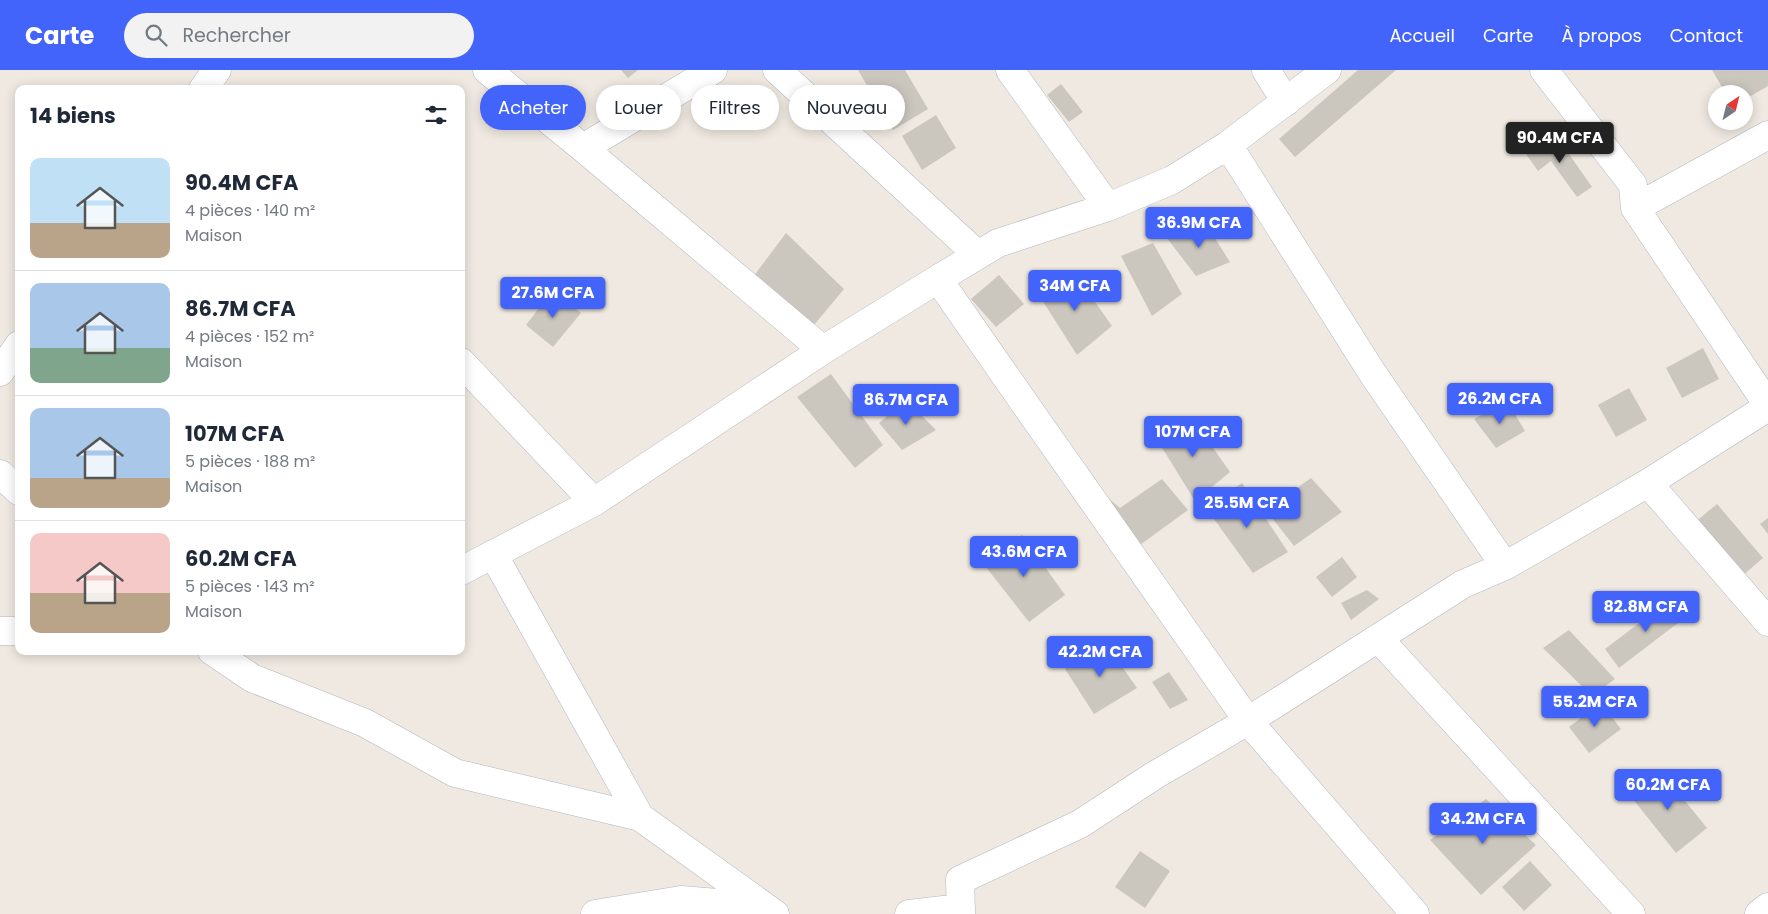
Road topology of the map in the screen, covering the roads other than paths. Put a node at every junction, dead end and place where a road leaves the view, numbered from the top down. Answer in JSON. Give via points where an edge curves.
{"nodes":[{"id":1,"x":217,"y":70,"type":"edge"},
{"id":2,"x":487,"y":70,"type":"edge"},
{"id":3,"x":713,"y":70,"type":"edge"},
{"id":4,"x":777,"y":70,"type":"edge"},
{"id":5,"x":1010,"y":70,"type":"edge"},
{"id":6,"x":1266,"y":70,"type":"edge"},
{"id":7,"x":1327,"y":70,"type":"edge"},
{"id":8,"x":1544,"y":70,"type":"edge"},
{"id":9,"x":206,"y":85,"type":"edge"},
{"id":10,"x":1286,"y":102,"type":"junction"},
{"id":11,"x":1768,"y":135,"type":"edge"},
{"id":12,"x":1228,"y":146,"type":"junction"},
{"id":13,"x":583,"y":148,"type":"junction"},
{"id":14,"x":1108,"y":208,"type":"junction"},
{"id":15,"x":1635,"y":208,"type":"junction"},
{"id":16,"x":978,"y":255,"type":"junction"},
{"id":17,"x":938,"y":278,"type":"junction"},
{"id":18,"x":823,"y":350,"type":"junction"},
{"id":19,"x":15,"y":351,"type":"edge"},
{"id":20,"x":465,"y":366,"type":"edge"},
{"id":21,"x":0,"y":372,"type":"edge"},
{"id":22,"x":1768,"y":406,"type":"edge"},
{"id":23,"x":0,"y":474,"type":"edge"},
{"id":24,"x":1648,"y":484,"type":"junction"},
{"id":25,"x":15,"y":487,"type":"edge"},
{"id":26,"x":594,"y":502,"type":"junction"},
{"id":27,"x":493,"y":554,"type":"junction"},
{"id":28,"x":1505,"y":566,"type":"junction"},
{"id":29,"x":465,"y":569,"type":"edge"},
{"id":30,"x":1768,"y":622,"type":"edge"},
{"id":31,"x":0,"y":631,"type":"edge"},
{"id":32,"x":15,"y":632,"type":"edge"},
{"id":33,"x":1378,"y":638,"type":"junction"},
{"id":34,"x":218,"y":655,"type":"edge"},
{"id":35,"x":1248,"y":721,"type":"junction"},
{"id":36,"x":640,"y":817,"type":"junction"},
{"id":37,"x":1768,"y":907,"type":"edge"},
{"id":38,"x":771,"y":911,"type":"edge"},
{"id":39,"x":961,"y":911,"type":"edge"},
{"id":40,"x":595,"y":914,"type":"edge"},
{"id":41,"x":909,"y":914,"type":"edge"},
{"id":42,"x":1415,"y":914,"type":"edge"},
{"id":43,"x":1632,"y":914,"type":"edge"},
{"id":44,"x":1759,"y":914,"type":"edge"}],
"edges":[{"from":1,"to":9,"type":"street"},
{"from":2,"to":13,"type":"street"},
{"from":3,"to":13,"type":"street"},
{"from":4,"to":16,"type":"street"},
{"from":5,"to":14,"type":"street"},
{"from":6,"to":10,"type":"street"},
{"from":7,"to":10,"type":"street"},
{"from":8,"to":15,"type":"street","via":[[1633,185]]},
{"from":10,"to":12,"type":"street"},
{"from":11,"to":15,"type":"street"},
{"from":12,"to":14,"type":"street","via":[[1172,180]]},
{"from":12,"to":28,"type":"street","via":[[1373,374]]},
{"from":13,"to":18,"type":"street"},
{"from":14,"to":16,"type":"street","via":[[998,243]]},
{"from":15,"to":22,"type":"street"},
{"from":16,"to":17,"type":"street"},
{"from":17,"to":18,"type":"street"},
{"from":17,"to":35,"type":"street"},
{"from":18,"to":26,"type":"street"},
{"from":19,"to":21,"type":"street"},
{"from":20,"to":26,"type":"street"},
{"from":22,"to":24,"type":"street"},
{"from":23,"to":25,"type":"street"},
{"from":24,"to":28,"type":"street"},
{"from":24,"to":30,"type":"street"},
{"from":26,"to":27,"type":"street"},
{"from":27,"to":29,"type":"street"},
{"from":27,"to":36,"type":"street"},
{"from":28,"to":33,"type":"street","via":[[1463,584]]},
{"from":31,"to":32,"type":"street"},
{"from":33,"to":35,"type":"street"},
{"from":33,"to":43,"type":"street"},
{"from":34,"to":36,"type":"street","via":[[252,678],[365,722],[455,773]]},
{"from":35,"to":39,"type":"street","via":[[1155,774],[1080,824],[960,880]]},
{"from":35,"to":42,"type":"street"},
{"from":36,"to":38,"type":"street"},
{"from":37,"to":44,"type":"street"},
{"from":38,"to":40,"type":"street","via":[[681,900]]},
{"from":39,"to":41,"type":"street"}]}
